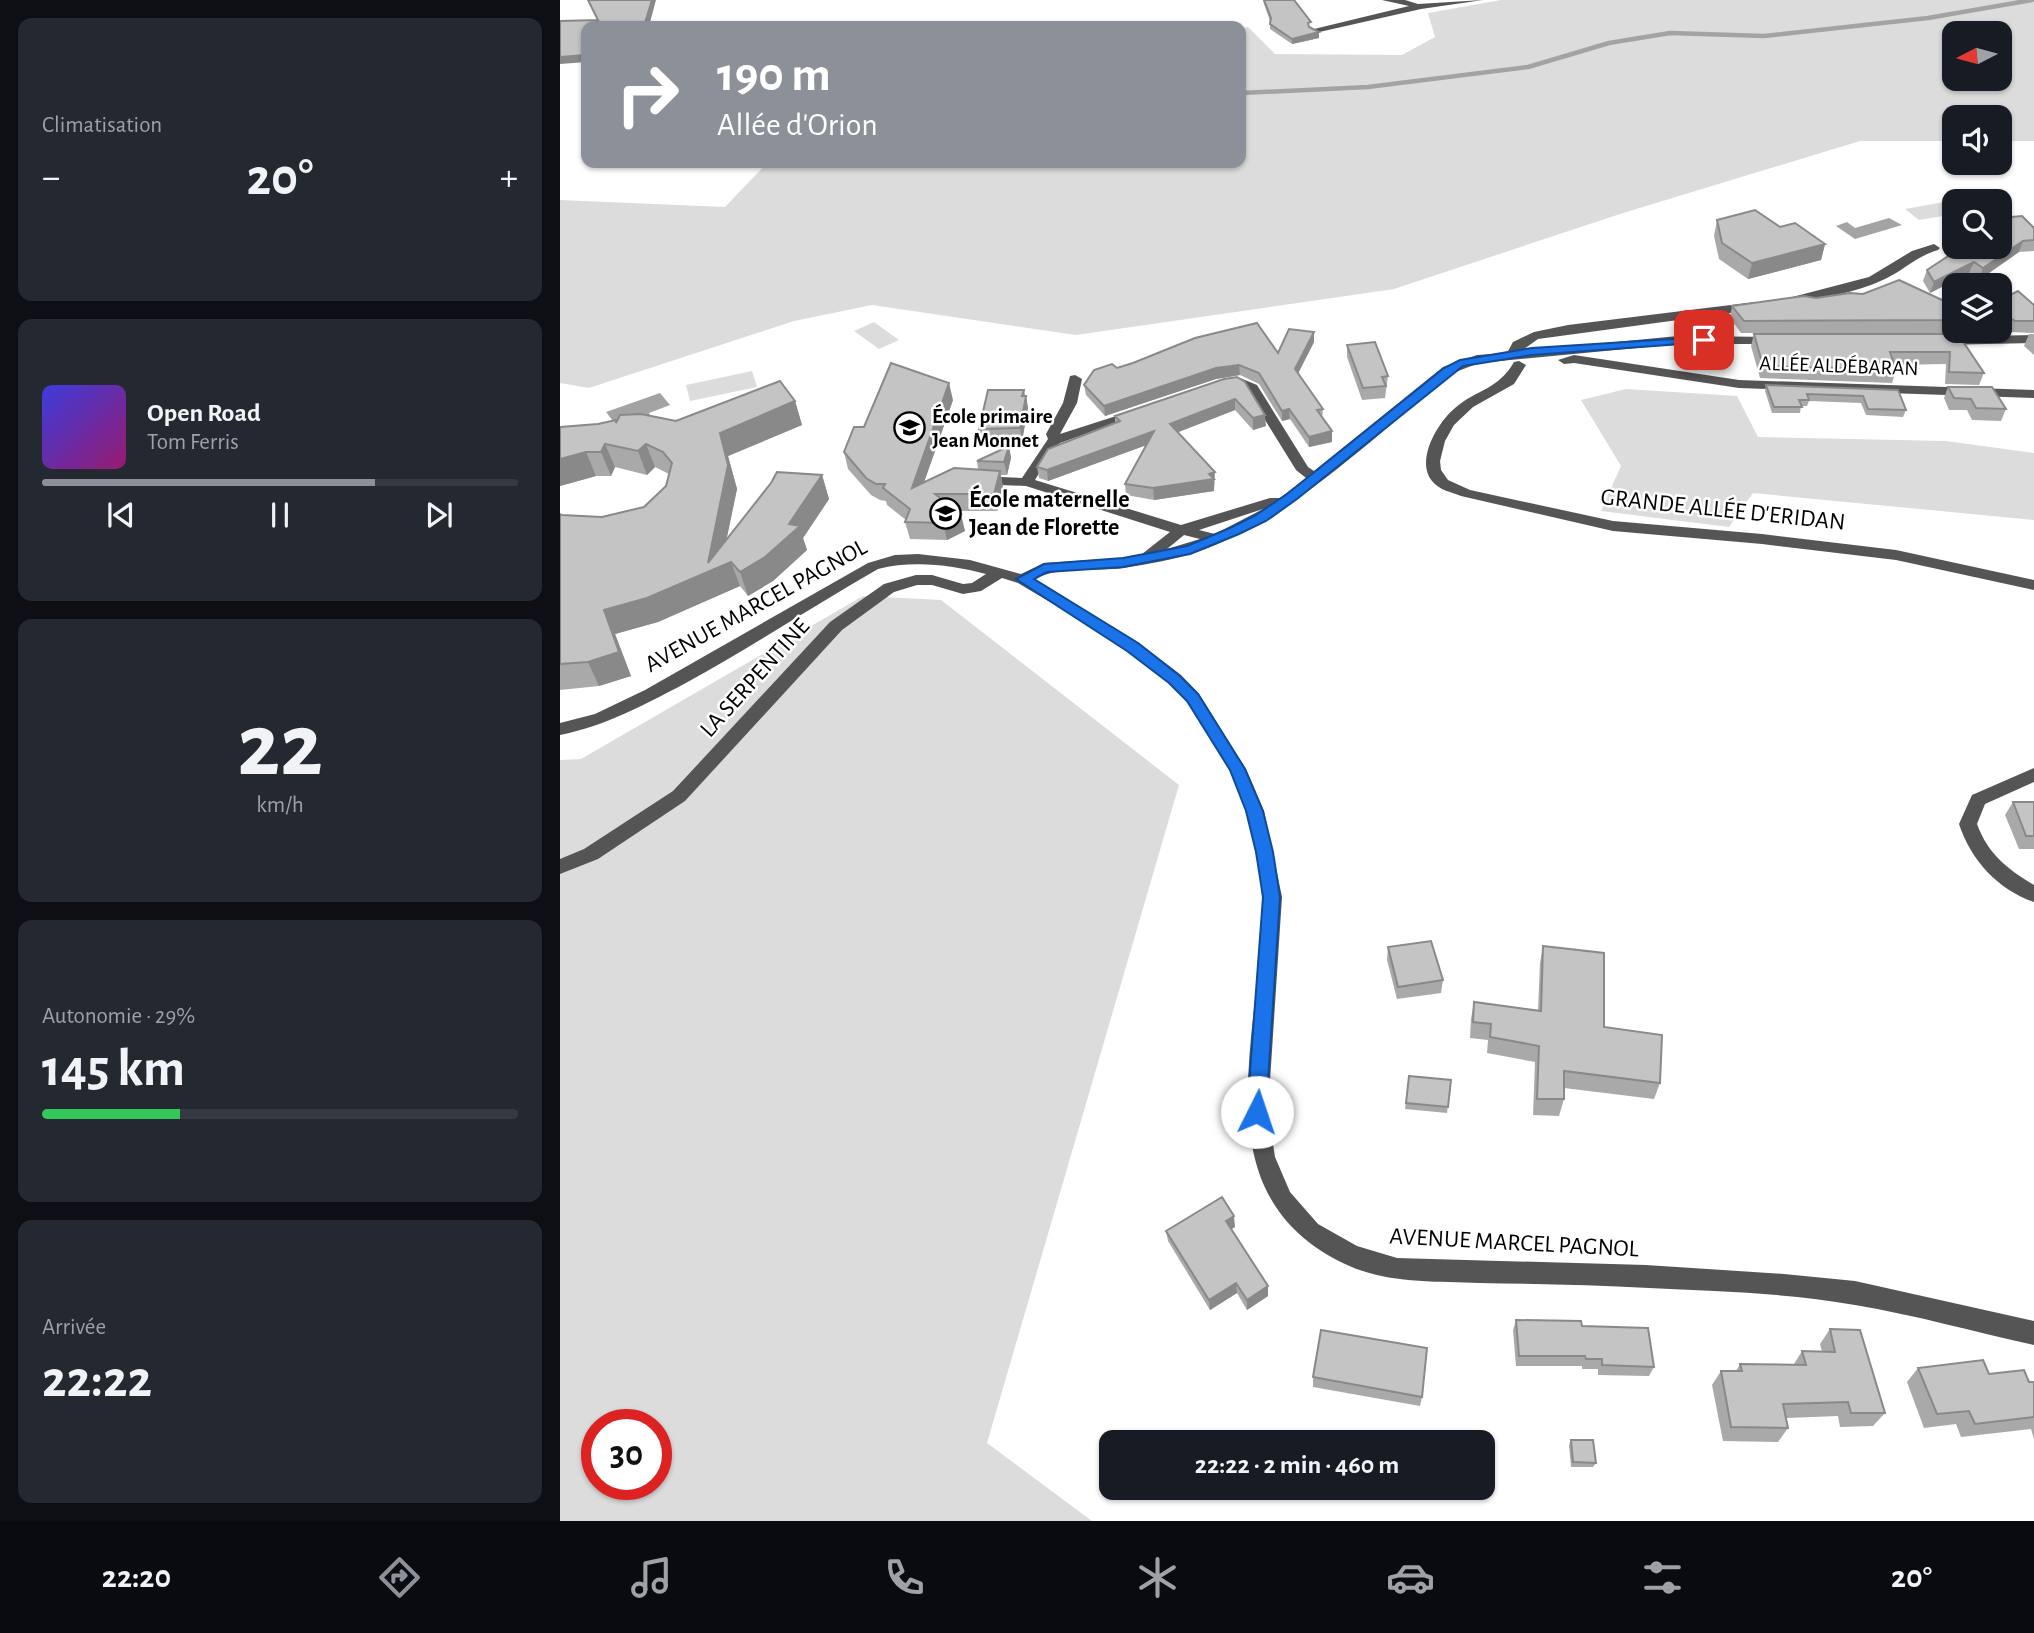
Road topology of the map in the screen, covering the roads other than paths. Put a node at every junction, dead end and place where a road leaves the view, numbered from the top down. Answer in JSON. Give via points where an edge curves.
{"nodes":[{"id":1,"x":1386,"y":0,"type":"edge"},
{"id":2,"x":1479,"y":0,"type":"edge"},
{"id":3,"x":1421,"y":6,"type":"junction"},
{"id":4,"x":1315,"y":30,"type":"edge"},
{"id":5,"x":1934,"y":248,"type":"dead end"},
{"id":6,"x":2034,"y":339,"type":"edge"},
{"id":7,"x":1790,"y":341,"type":"edge"},
{"id":8,"x":1931,"y":341,"type":"edge"},
{"id":9,"x":1599,"y":348,"type":"junction"},
{"id":10,"x":1515,"y":361,"type":"junction"},
{"id":11,"x":1597,"y":363,"type":"junction"},
{"id":12,"x":1075,"y":379,"type":"dead end"},
{"id":13,"x":1209,"y":388,"type":"edge"},
{"id":14,"x":2034,"y":394,"type":"edge"},
{"id":15,"x":1145,"y":411,"type":"edge"},
{"id":16,"x":1055,"y":440,"type":"junction"},
{"id":17,"x":1316,"y":478,"type":"junction"},
{"id":18,"x":962,"y":480,"type":"edge"},
{"id":19,"x":1027,"y":482,"type":"junction"},
{"id":20,"x":1292,"y":496,"type":"junction"},
{"id":21,"x":1182,"y":530,"type":"junction"},
{"id":22,"x":1217,"y":539,"type":"junction"},
{"id":23,"x":1145,"y":559,"type":"junction"},
{"id":24,"x":1001,"y":572,"type":"junction"},
{"id":25,"x":1023,"y":579,"type":"junction"},
{"id":26,"x":2034,"y":586,"type":"edge"},
{"id":27,"x":560,"y":729,"type":"edge"},
{"id":28,"x":2034,"y":775,"type":"edge"},
{"id":29,"x":560,"y":867,"type":"edge"},
{"id":30,"x":2034,"y":894,"type":"edge"},
{"id":31,"x":2034,"y":1333,"type":"edge"}],
"edges":[{"from":1,"to":3,"type":"street"},
{"from":2,"to":3,"type":"street"},
{"from":3,"to":4,"type":"street"},
{"from":5,"to":10,"type":"street","via":[[1916,251],[1873,280],[1803,297],[1534,336],[1518,345]]},
{"from":6,"to":8,"type":"street"},
{"from":7,"to":9,"type":"street","via":[[1678,340]]},
{"from":9,"to":10,"type":"street","via":[[1532,352]]},
{"from":9,"to":11,"type":"street","via":[[1592,355]]},
{"from":10,"to":11,"type":"street","name":"ALLÉE ALDÉBARAN"},
{"from":10,"to":17,"type":"street","via":[[1477,359],[1448,370]]},
{"from":10,"to":26,"type":"street","name":"GRANDE ALLÉE D'ERIDAN","via":[[1516,377],[1462,408],[1449,422],[1433,467],[1445,484],[1466,493],[1613,526],[1896,555]]},
{"from":11,"to":14,"type":"street","name":"ALLÉE ALDÉBARAN","via":[[1739,384]]},
{"from":12,"to":16,"type":"street","via":[[1070,403],[1053,434]]},
{"from":13,"to":17,"type":"street","via":[[1240,382],[1252,388],[1303,470]]},
{"from":15,"to":16,"type":"street"},
{"from":16,"to":19,"type":"street"},
{"from":17,"to":20,"type":"street"},
{"from":18,"to":19,"type":"street"},
{"from":19,"to":21,"type":"street"},
{"from":20,"to":21,"type":"street"},
{"from":20,"to":22,"type":"street","via":[[1261,518]]},
{"from":21,"to":22,"type":"street"},
{"from":21,"to":23,"type":"street"},
{"from":22,"to":23,"type":"street"},
{"from":23,"to":25,"type":"street","via":[[1044,568]]},
{"from":24,"to":25,"type":"street","name":"AVENUE MARCEL PAGNOL"},
{"from":24,"to":27,"type":"street","name":"AVENUE MARCEL PAGNOL","via":[[918,559],[873,566],[629,706]]},
{"from":24,"to":29,"type":"street","name":"LA SERPENTINE","via":[[963,589],[932,580],[888,588],[836,626],[679,796],[591,854]]},
{"from":25,"to":31,"type":"street","name":"AVENUE MARCEL PAGNOL","via":[[1133,647],[1175,679],[1237,769],[1255,811],[1272,897],[1258,1123],[1264,1157],[1282,1199],[1310,1232],[1352,1256],[1397,1269],[1784,1285],[1855,1293]]},
{"from":28,"to":30,"type":"street","via":[[1978,800],[1968,824],[1975,849],[1998,873]]}]}
